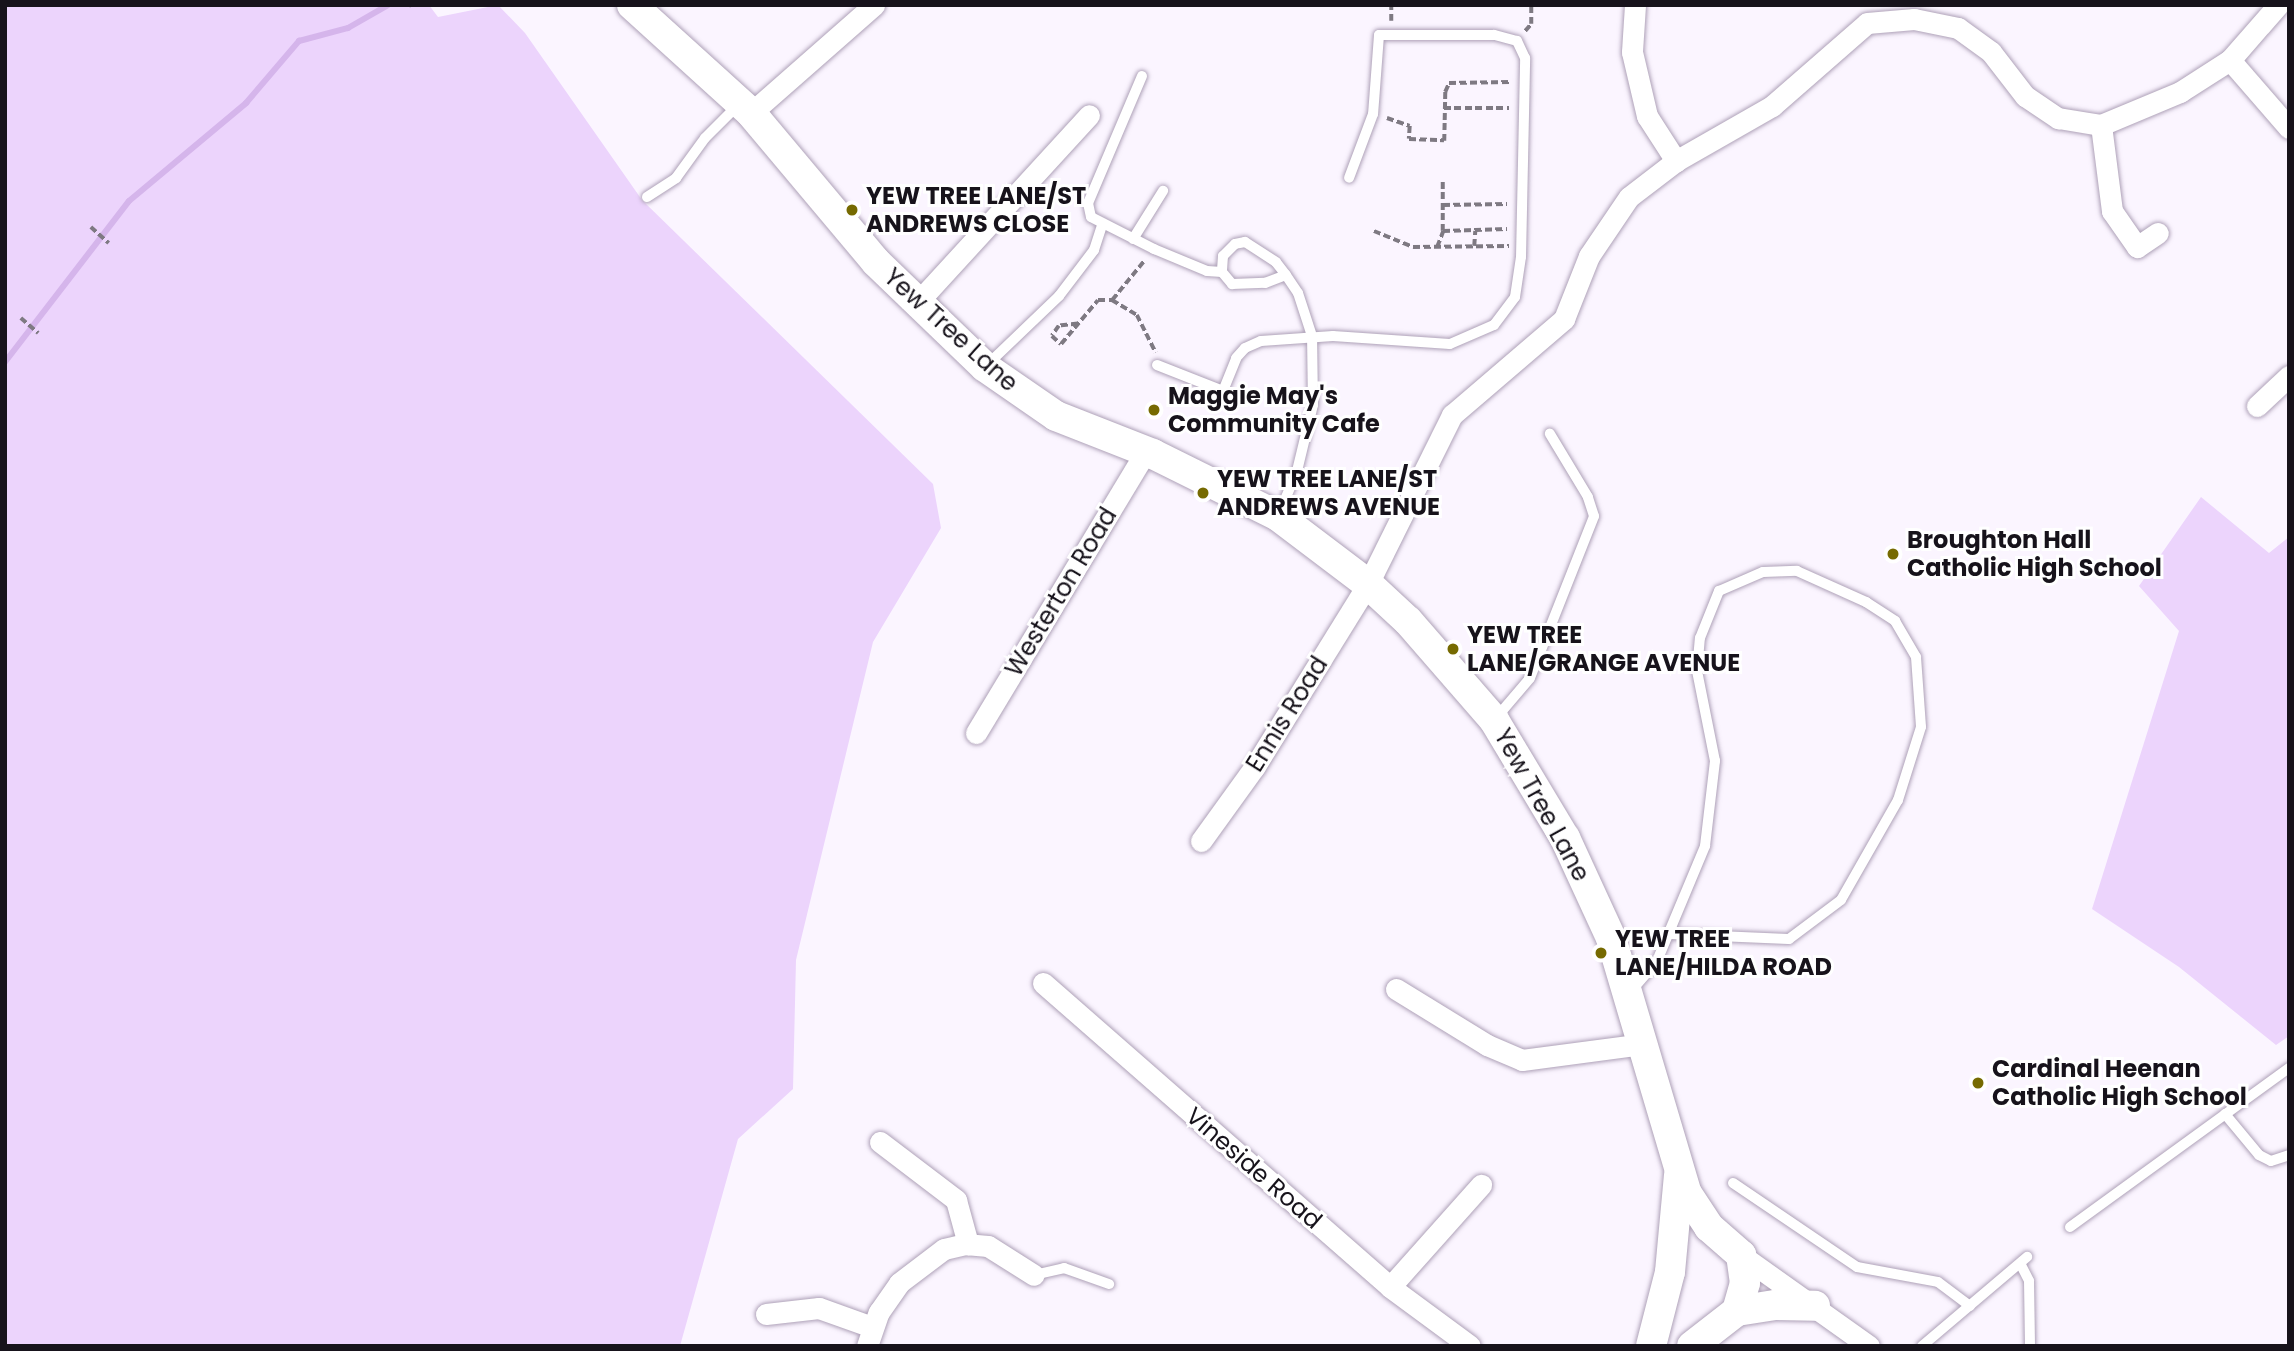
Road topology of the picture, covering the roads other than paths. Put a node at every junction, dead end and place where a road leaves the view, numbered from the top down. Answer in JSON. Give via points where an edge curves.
{"nodes":[{"id":1,"x":632,"y":5,"type":"edge"},
{"id":2,"x":874,"y":5,"type":"edge"},
{"id":3,"x":1635,"y":5,"type":"edge"},
{"id":4,"x":2278,"y":5,"type":"edge"},
{"id":5,"x":1913,"y":12,"type":"edge"},
{"id":6,"x":2230,"y":60,"type":"junction"},
{"id":7,"x":1142,"y":76,"type":"dead end"},
{"id":8,"x":746,"y":108,"type":"junction"},
{"id":9,"x":1089,"y":115,"type":"dead end"},
{"id":10,"x":2101,"y":125,"type":"junction"},
{"id":11,"x":2289,"y":128,"type":"edge"},
{"id":12,"x":1676,"y":161,"type":"junction"},
{"id":13,"x":1349,"y":178,"type":"dead end"},
{"id":14,"x":1163,"y":191,"type":"dead end"},
{"id":15,"x":647,"y":197,"type":"dead end"},
{"id":16,"x":1102,"y":225,"type":"junction"},
{"id":17,"x":2158,"y":233,"type":"dead end"},
{"id":18,"x":1133,"y":239,"type":"junction"},
{"id":19,"x":1222,"y":272,"type":"junction"},
{"id":20,"x":1286,"y":275,"type":"junction"},
{"id":21,"x":916,"y":304,"type":"junction"},
{"id":22,"x":1312,"y":337,"type":"junction"},
{"id":23,"x":1157,"y":365,"type":"road end"},
{"id":24,"x":985,"y":367,"type":"junction"},
{"id":25,"x":2289,"y":376,"type":"edge"},
{"id":26,"x":2257,"y":406,"type":"dead end"},
{"id":27,"x":1550,"y":434,"type":"dead end"},
{"id":28,"x":1146,"y":452,"type":"junction"},
{"id":29,"x":1278,"y":516,"type":"junction"},
{"id":30,"x":1368,"y":584,"type":"junction"},
{"id":31,"x":1494,"y":720,"type":"junction"},
{"id":32,"x":976,"y":733,"type":"dead end"},
{"id":33,"x":1201,"y":841,"type":"dead end"},
{"id":34,"x":1670,"y":934,"type":"junction"},
{"id":35,"x":1043,"y":983,"type":"dead end"},
{"id":36,"x":1396,"y":989,"type":"dead end"},
{"id":37,"x":1630,"y":992,"type":"junction"},
{"id":38,"x":1644,"y":1044,"type":"junction"},
{"id":39,"x":2289,"y":1068,"type":"edge"},
{"id":40,"x":2225,"y":1114,"type":"junction"},
{"id":41,"x":880,"y":1142,"type":"dead end"},
{"id":42,"x":2289,"y":1155,"type":"edge"},
{"id":43,"x":1679,"y":1171,"type":"junction"},
{"id":44,"x":1733,"y":1183,"type":"dead end"},
{"id":45,"x":1480,"y":1185,"type":"dead end"},
{"id":46,"x":2070,"y":1227,"type":"dead end"},
{"id":47,"x":968,"y":1244,"type":"junction"},
{"id":48,"x":1733,"y":1248,"type":"junction"},
{"id":49,"x":1670,"y":1272,"type":"junction"},
{"id":50,"x":1034,"y":1275,"type":"joint"},
{"id":51,"x":1109,"y":1284,"type":"dead end"},
{"id":52,"x":1391,"y":1287,"type":"junction"},
{"id":53,"x":1815,"y":1306,"type":"junction"},
{"id":54,"x":1969,"y":1306,"type":"junction"},
{"id":55,"x":1737,"y":1311,"type":"junction"},
{"id":56,"x":766,"y":1314,"type":"dead end"},
{"id":57,"x":1655,"y":1334,"type":"edge"},
{"id":58,"x":870,"y":1337,"type":"edge"},
{"id":59,"x":1697,"y":1342,"type":"edge"},
{"id":60,"x":1470,"y":1346,"type":"edge"},
{"id":61,"x":1869,"y":1346,"type":"edge"},
{"id":62,"x":1922,"y":1346,"type":"edge"},
{"id":63,"x":2030,"y":1346,"type":"edge"}],
"edges":[{"from":1,"to":8,"type":"street","name":"Yew Tree Lane"},
{"from":2,"to":8,"type":"street"},
{"from":3,"to":12,"type":"street","via":[[1632,52],[1647,116]]},
{"from":4,"to":6,"type":"street"},
{"from":5,"to":10,"type":"street","name":"Ennis Road","via":[[1958,28],[1991,52],[2025,96],[2058,118]]},
{"from":5,"to":12,"type":"street","name":"Ennis Road","via":[[1867,23],[1772,106]]},
{"from":6,"to":10,"type":"street","via":[[2180,92]]},
{"from":6,"to":11,"type":"street"},
{"from":7,"to":16,"type":"lane","via":[[1088,203],[1091,217]]},
{"from":8,"to":15,"type":"lane","via":[[705,138],[676,178]]},
{"from":8,"to":21,"type":"street","name":"Yew Tree Lane"},
{"from":9,"to":21,"type":"street"},
{"from":10,"to":17,"type":"street","via":[[2112,211],[2137,247]]},
{"from":12,"to":30,"type":"street","name":"Ennis Road","via":[[1629,197],[1589,256],[1564,319],[1452,415]]},
{"from":13,"to":22,"type":"lane","via":[[1373,114],[1379,35],[1494,35],[1517,41],[1525,58],[1521,246],[1519,280],[1508,312],[1476,336],[1450,344]]},
{"from":14,"to":18,"type":"lane"},
{"from":16,"to":18,"type":"lane"},
{"from":16,"to":24,"type":"lane","via":[[1094,250],[1059,296]]},
{"from":18,"to":19,"type":"lane","via":[[1207,271]]},
{"from":19,"to":20,"type":"lane","via":[[1239,285]]},
{"from":19,"to":20,"type":"lane","via":[[1223,256],[1235,244],[1245,242],[1258,247]]},
{"from":20,"to":22,"type":"lane","via":[[1298,293]]},
{"from":21,"to":24,"type":"street","name":"Yew Tree Lane"},
{"from":22,"to":23,"type":"lane","via":[[1279,338],[1245,348],[1223,391]]},
{"from":22,"to":29,"type":"lane","via":[[1313,405],[1297,471]]},
{"from":24,"to":28,"type":"street","name":"Yew Tree Lane","via":[[1056,416]]},
{"from":25,"to":26,"type":"street"},
{"from":27,"to":31,"type":"lane","via":[[1588,496],[1594,516],[1530,678]]},
{"from":28,"to":29,"type":"street","name":"Yew Tree Lane"},
{"from":28,"to":32,"type":"street","name":"Westerton Road"},
{"from":29,"to":30,"type":"street","name":"Yew Tree Lane"},
{"from":30,"to":31,"type":"street","name":"Yew Tree Lane","via":[[1452,668]]},
{"from":30,"to":33,"type":"street","name":"Ennis Road","via":[[1255,766]]},
{"from":31,"to":37,"type":"street","name":"Yew Tree Lane","via":[[1565,838]]},
{"from":34,"to":34,"type":"lane","via":[[1789,939],[1841,900],[1898,800],[1921,727],[1916,657],[1886,614],[1797,571],[1763,572],[1719,591],[1700,638],[1698,671],[1715,761],[1705,846]]},
{"from":34,"to":37,"type":"lane","via":[[1657,961]]},
{"from":35,"to":52,"type":"street","name":"Vineside Road"},
{"from":36,"to":38,"type":"street","via":[[1511,1057],[1532,1060]]},
{"from":37,"to":38,"type":"street","name":"Yew Tree Lane"},
{"from":38,"to":43,"type":"street","name":"Yew Tree Lane"},
{"from":39,"to":40,"type":"lane"},
{"from":40,"to":42,"type":"lane","via":[[2259,1155],[2271,1161]]},
{"from":40,"to":46,"type":"lane"},
{"from":41,"to":47,"type":"street","via":[[956,1200]]},
{"from":43,"to":48,"type":"street","via":[[1696,1210]]},
{"from":43,"to":49,"type":"street"},
{"from":44,"to":54,"type":"lane","via":[[1857,1267],[1938,1282]]},
{"from":45,"to":52,"type":"street"},
{"from":47,"to":50,"type":"street","via":[[999,1251]]},
{"from":47,"to":58,"type":"street","via":[[944,1249],[912,1271],[888,1297]]},
{"from":48,"to":49,"type":"street","via":[[1687,1248]]},
{"from":48,"to":53,"type":"street"},
{"from":48,"to":55,"type":"street","via":[[1745,1283]]},
{"from":49,"to":57,"type":"street"},
{"from":50,"to":51,"type":"lane","via":[[1064,1268]]},
{"from":52,"to":60,"type":"street","name":"Vineside Road"},
{"from":53,"to":55,"type":"street"},
{"from":53,"to":61,"type":"street"},
{"from":54,"to":62,"type":"lane"},
{"from":54,"to":63,"type":"lane","via":[[2024,1261],[2029,1281]]},
{"from":55,"to":59,"type":"street"},
{"from":56,"to":58,"type":"street","via":[[819,1308]]},
{"from":57,"to":59,"type":"street"}]}
